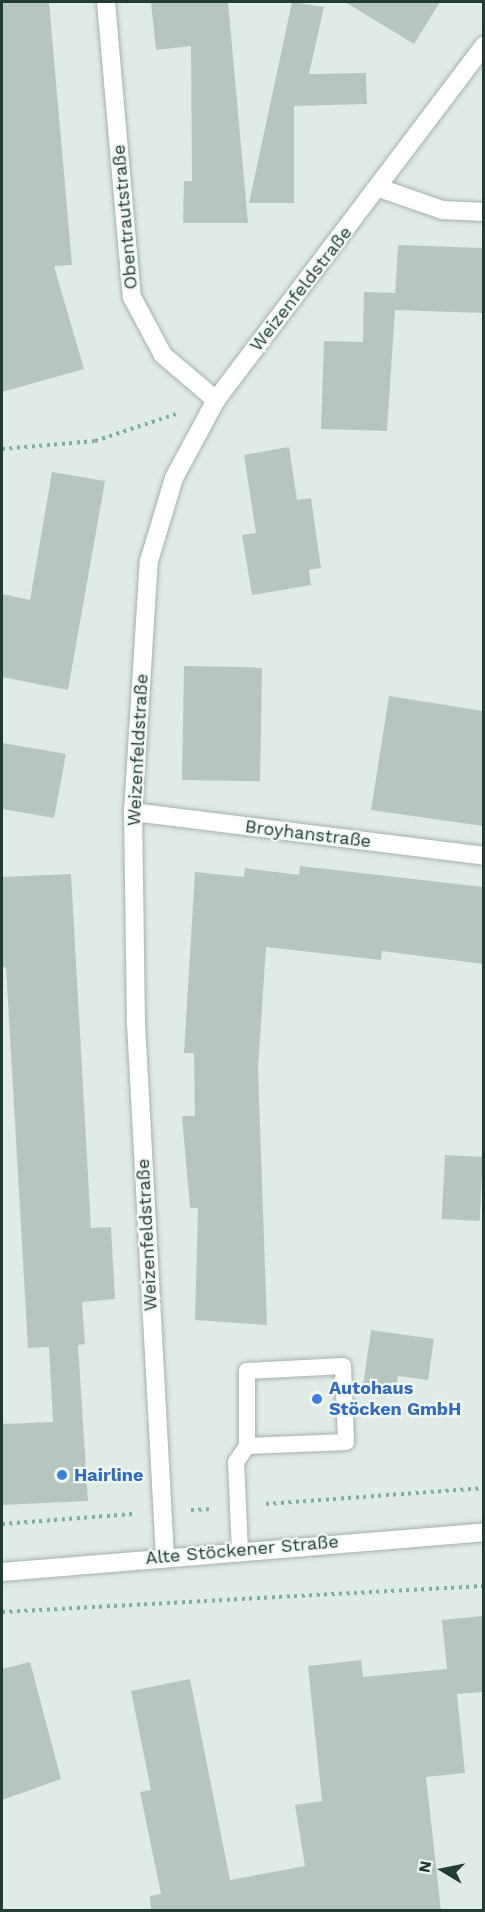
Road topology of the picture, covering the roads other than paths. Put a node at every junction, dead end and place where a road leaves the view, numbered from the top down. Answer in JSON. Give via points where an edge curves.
{"nodes":[{"id":1,"x":106,"y":2,"type":"edge"},
{"id":2,"x":483,"y":45,"type":"edge"},
{"id":3,"x":380,"y":188,"type":"junction"},
{"id":4,"x":483,"y":212,"type":"edge"},
{"id":5,"x":216,"y":400,"type":"junction"},
{"id":6,"x":133,"y":812,"type":"junction"},
{"id":7,"x":483,"y":856,"type":"edge"},
{"id":8,"x":247,"y":1446,"type":"junction"},
{"id":9,"x":483,"y":1532,"type":"edge"},
{"id":10,"x":240,"y":1552,"type":"junction"},
{"id":11,"x":165,"y":1557,"type":"junction"},
{"id":12,"x":2,"y":1572,"type":"edge"}],
"edges":[{"from":1,"to":5,"type":"street","name":"Obentrautstraße","via":[[132,297],[163,355]]},
{"from":2,"to":3,"type":"street","name":"Weizenfeldstraße"},
{"from":3,"to":4,"type":"street","via":[[443,210]]},
{"from":3,"to":5,"type":"street","name":"Weizenfeldstraße"},
{"from":5,"to":6,"type":"street","name":"Weizenfeldstraße","via":[[174,478],[149,561]]},
{"from":6,"to":7,"type":"street","name":"Broyhanstraße"},
{"from":6,"to":11,"type":"street","name":"Weizenfeldstraße","via":[[136,1024]]},
{"from":8,"to":8,"type":"lane","via":[[346,1442],[343,1366],[247,1371]]},
{"from":8,"to":10,"type":"lane","via":[[236,1462]]},
{"from":9,"to":10,"type":"street","name":"Alte Stöckener Straße"},
{"from":10,"to":11,"type":"street","name":"Alte Stöckener Straße"},
{"from":11,"to":12,"type":"street","name":"Alte Stöckener Straße"}]}
